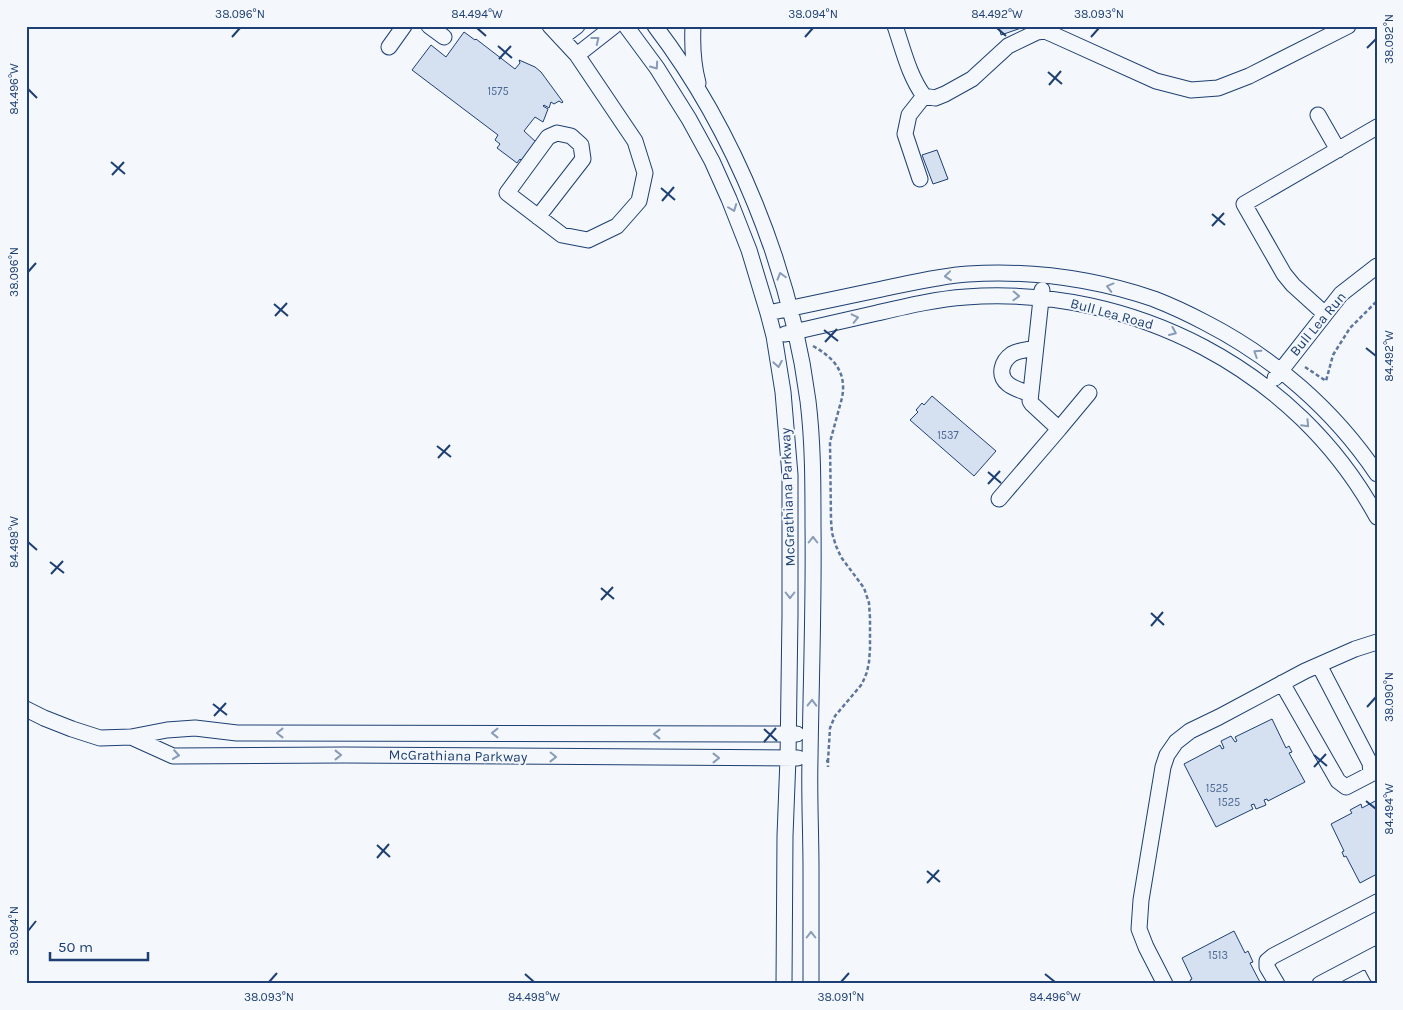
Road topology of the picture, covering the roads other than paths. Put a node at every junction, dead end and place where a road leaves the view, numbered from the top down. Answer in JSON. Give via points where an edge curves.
{"nodes":[{"id":1,"x":404,"y":26,"type":"edge"},
{"id":2,"x":429,"y":26,"type":"edge"},
{"id":3,"x":550,"y":26,"type":"edge"},
{"id":4,"x":576,"y":26,"type":"edge"},
{"id":5,"x":614,"y":26,"type":"edge"},
{"id":6,"x":626,"y":26,"type":"edge"},
{"id":7,"x":654,"y":26,"type":"edge"},
{"id":8,"x":693,"y":26,"type":"edge"},
{"id":9,"x":894,"y":26,"type":"edge"},
{"id":10,"x":1348,"y":26,"type":"edge"},
{"id":11,"x":1045,"y":29,"type":"edge"},
{"id":12,"x":444,"y":37,"type":"dead end"},
{"id":13,"x":562,"y":38,"type":"junction"},
{"id":14,"x":389,"y":47,"type":"dead end"},
{"id":15,"x":577,"y":55,"type":"junction"},
{"id":16,"x":702,"y":96,"type":"junction"},
{"id":17,"x":924,"y":96,"type":"junction"},
{"id":18,"x":1318,"y":116,"type":"dead end"},
{"id":19,"x":1377,"y":127,"type":"edge"},
{"id":20,"x":1338,"y":150,"type":"junction"},
{"id":21,"x":920,"y":180,"type":"dead end"},
{"id":22,"x":538,"y":217,"type":"junction"},
{"id":23,"x":1377,"y":266,"type":"edge"},
{"id":24,"x":1042,"y":276,"type":"junction"},
{"id":25,"x":1041,"y":298,"type":"junction"},
{"id":26,"x":789,"y":308,"type":"junction"},
{"id":27,"x":768,"y":313,"type":"junction"},
{"id":28,"x":1325,"y":314,"type":"junction"},
{"id":29,"x":795,"y":331,"type":"junction"},
{"id":30,"x":774,"y":336,"type":"junction"},
{"id":31,"x":1036,"y":348,"type":"junction"},
{"id":32,"x":1280,"y":370,"type":"junction"},
{"id":33,"x":1268,"y":389,"type":"junction"},
{"id":34,"x":1030,"y":394,"type":"junction"},
{"id":35,"x":1089,"y":394,"type":"dead end"},
{"id":36,"x":1059,"y":429,"type":"junction"},
{"id":37,"x":1377,"y":474,"type":"edge"},
{"id":38,"x":999,"y":499,"type":"dead end"},
{"id":39,"x":1377,"y":517,"type":"edge"},
{"id":40,"x":1377,"y":642,"type":"edge"},
{"id":41,"x":1320,"y":665,"type":"junction"},
{"id":42,"x":1282,"y":683,"type":"junction"},
{"id":43,"x":26,"y":709,"type":"edge"},
{"id":44,"x":788,"y":734,"type":"junction"},
{"id":45,"x":811,"y":735,"type":"junction"},
{"id":46,"x":131,"y":737,"type":"junction"},
{"id":47,"x":788,"y":758,"type":"junction"},
{"id":48,"x":810,"y":759,"type":"junction"},
{"id":49,"x":1377,"y":902,"type":"edge"},
{"id":50,"x":1372,"y":957,"type":"edge"},
{"id":51,"x":1377,"y":976,"type":"edge"},
{"id":52,"x":784,"y":984,"type":"edge"},
{"id":53,"x":810,"y":984,"type":"edge"},
{"id":54,"x":1166,"y":984,"type":"edge"},
{"id":55,"x":1277,"y":984,"type":"edge"},
{"id":56,"x":1320,"y":984,"type":"edge"}],
"edges":[{"from":1,"to":14,"type":"street"},
{"from":2,"to":12,"type":"street"},
{"from":3,"to":13,"type":"street"},
{"from":4,"to":13,"type":"street"},
{"from":15,"to":5,"type":"street","one_way":true},
{"from":6,"to":27,"type":"street","name":"McGrathiana Parkway","one_way":true,"via":[[676,97],[712,161],[749,250]]},
{"from":7,"to":16,"type":"street","name":"McGrathiana Parkway"},
{"from":8,"to":16,"type":"street","via":[[692,50]]},
{"from":9,"to":17,"type":"street"},
{"from":10,"to":11,"type":"street","via":[[1250,76],[1218,88],[1191,90],[1156,81]]},
{"from":11,"to":17,"type":"street","via":[[1008,46],[972,79],[946,94],[935,98]]},
{"from":13,"to":15,"type":"street"},
{"from":15,"to":22,"type":"street","via":[[635,141],[645,173],[639,201],[617,226],[588,240],[562,235]]},
{"from":26,"to":16,"type":"street","name":"McGrathiana Parkway","one_way":true,"via":[[775,257],[753,199]]},
{"from":17,"to":21,"type":"street","via":[[909,115],[905,134]]},
{"from":18,"to":20,"type":"street"},
{"from":19,"to":20,"type":"street"},
{"from":20,"to":28,"type":"street","via":[[1244,204],[1284,274]]},
{"from":22,"to":22,"type":"street","via":[[507,193],[548,137],[557,133],[571,136],[581,145],[583,159]]},
{"from":23,"to":28,"type":"street","name":"Bull Lea Run","via":[[1341,294]]},
{"from":24,"to":25,"type":"street"},
{"from":24,"to":26,"type":"street","name":"Bull Lea Road","one_way":true,"via":[[1006,273],[937,277]]},
{"from":32,"to":24,"type":"street","name":"Bull Lea Road","one_way":true,"via":[[1221,330],[1155,300],[1105,285]]},
{"from":29,"to":25,"type":"street","name":"Bull Lea Road","one_way":true,"via":[[940,300],[1014,296]]},
{"from":25,"to":31,"type":"street"},
{"from":25,"to":33,"type":"street","name":"Bull Lea Road","one_way":true,"via":[[1109,310],[1146,321],[1216,354]]},
{"from":26,"to":27,"type":"street","name":"Bull Lea Road"},
{"from":26,"to":29,"type":"street","name":"McGrathiana Parkway"},
{"from":27,"to":30,"type":"street","name":"McGrathiana Parkway"},
{"from":28,"to":32,"type":"street","name":"Bull Lea Run"},
{"from":29,"to":30,"type":"street","name":"Bull Lea Road"},
{"from":45,"to":29,"type":"street","name":"McGrathiana Parkway","one_way":true,"via":[[814,596],[812,450],[808,401]]},
{"from":30,"to":44,"type":"street","name":"McGrathiana Parkway","one_way":true,"via":[[783,392],[790,475]]},
{"from":31,"to":34,"type":"street"},
{"from":31,"to":34,"type":"street","via":[[1013,353],[1004,361],[1002,372],[1006,383]]},
{"from":32,"to":33,"type":"street","name":"Bull Lea Run"},
{"from":32,"to":37,"type":"street","name":"Bull Lea Road","via":[[1319,404]]},
{"from":33,"to":39,"type":"street","name":"Bull Lea Road","one_way":true,"via":[[1306,423],[1338,459]]},
{"from":34,"to":36,"type":"street","via":[[1032,404]]},
{"from":35,"to":36,"type":"street"},
{"from":36,"to":38,"type":"street"},
{"from":40,"to":41,"type":"street"},
{"from":41,"to":42,"type":"street"},
{"from":41,"to":42,"type":"street","via":[[1370,763],[1371,774],[1346,787],[1338,782]]},
{"from":42,"to":54,"type":"street","via":[[1190,731],[1167,755],[1142,890],[1139,929]]},
{"from":43,"to":46,"type":"street","name":"McGrathiana Parkway","via":[[100,738]]},
{"from":44,"to":45,"type":"street","name":"McGrathiana Parkway"},
{"from":44,"to":46,"type":"street","name":"McGrathiana Parkway","one_way":true,"via":[[247,733],[195,728]]},
{"from":44,"to":47,"type":"street","name":"McGrathiana Parkway"},
{"from":45,"to":48,"type":"street","name":"McGrathiana Parkway"},
{"from":46,"to":47,"type":"street","name":"McGrathiana Parkway","one_way":true,"via":[[173,756]]},
{"from":47,"to":48,"type":"street","name":"McGrathiana Parkway"},
{"from":47,"to":52,"type":"street","name":"McGrathiana Parkway"},
{"from":53,"to":48,"type":"street","name":"McGrathiana Parkway","one_way":true},
{"from":49,"to":55,"type":"street","via":[[1272,956],[1267,967]]},
{"from":50,"to":51,"type":"street"},
{"from":50,"to":56,"type":"street"}]}
